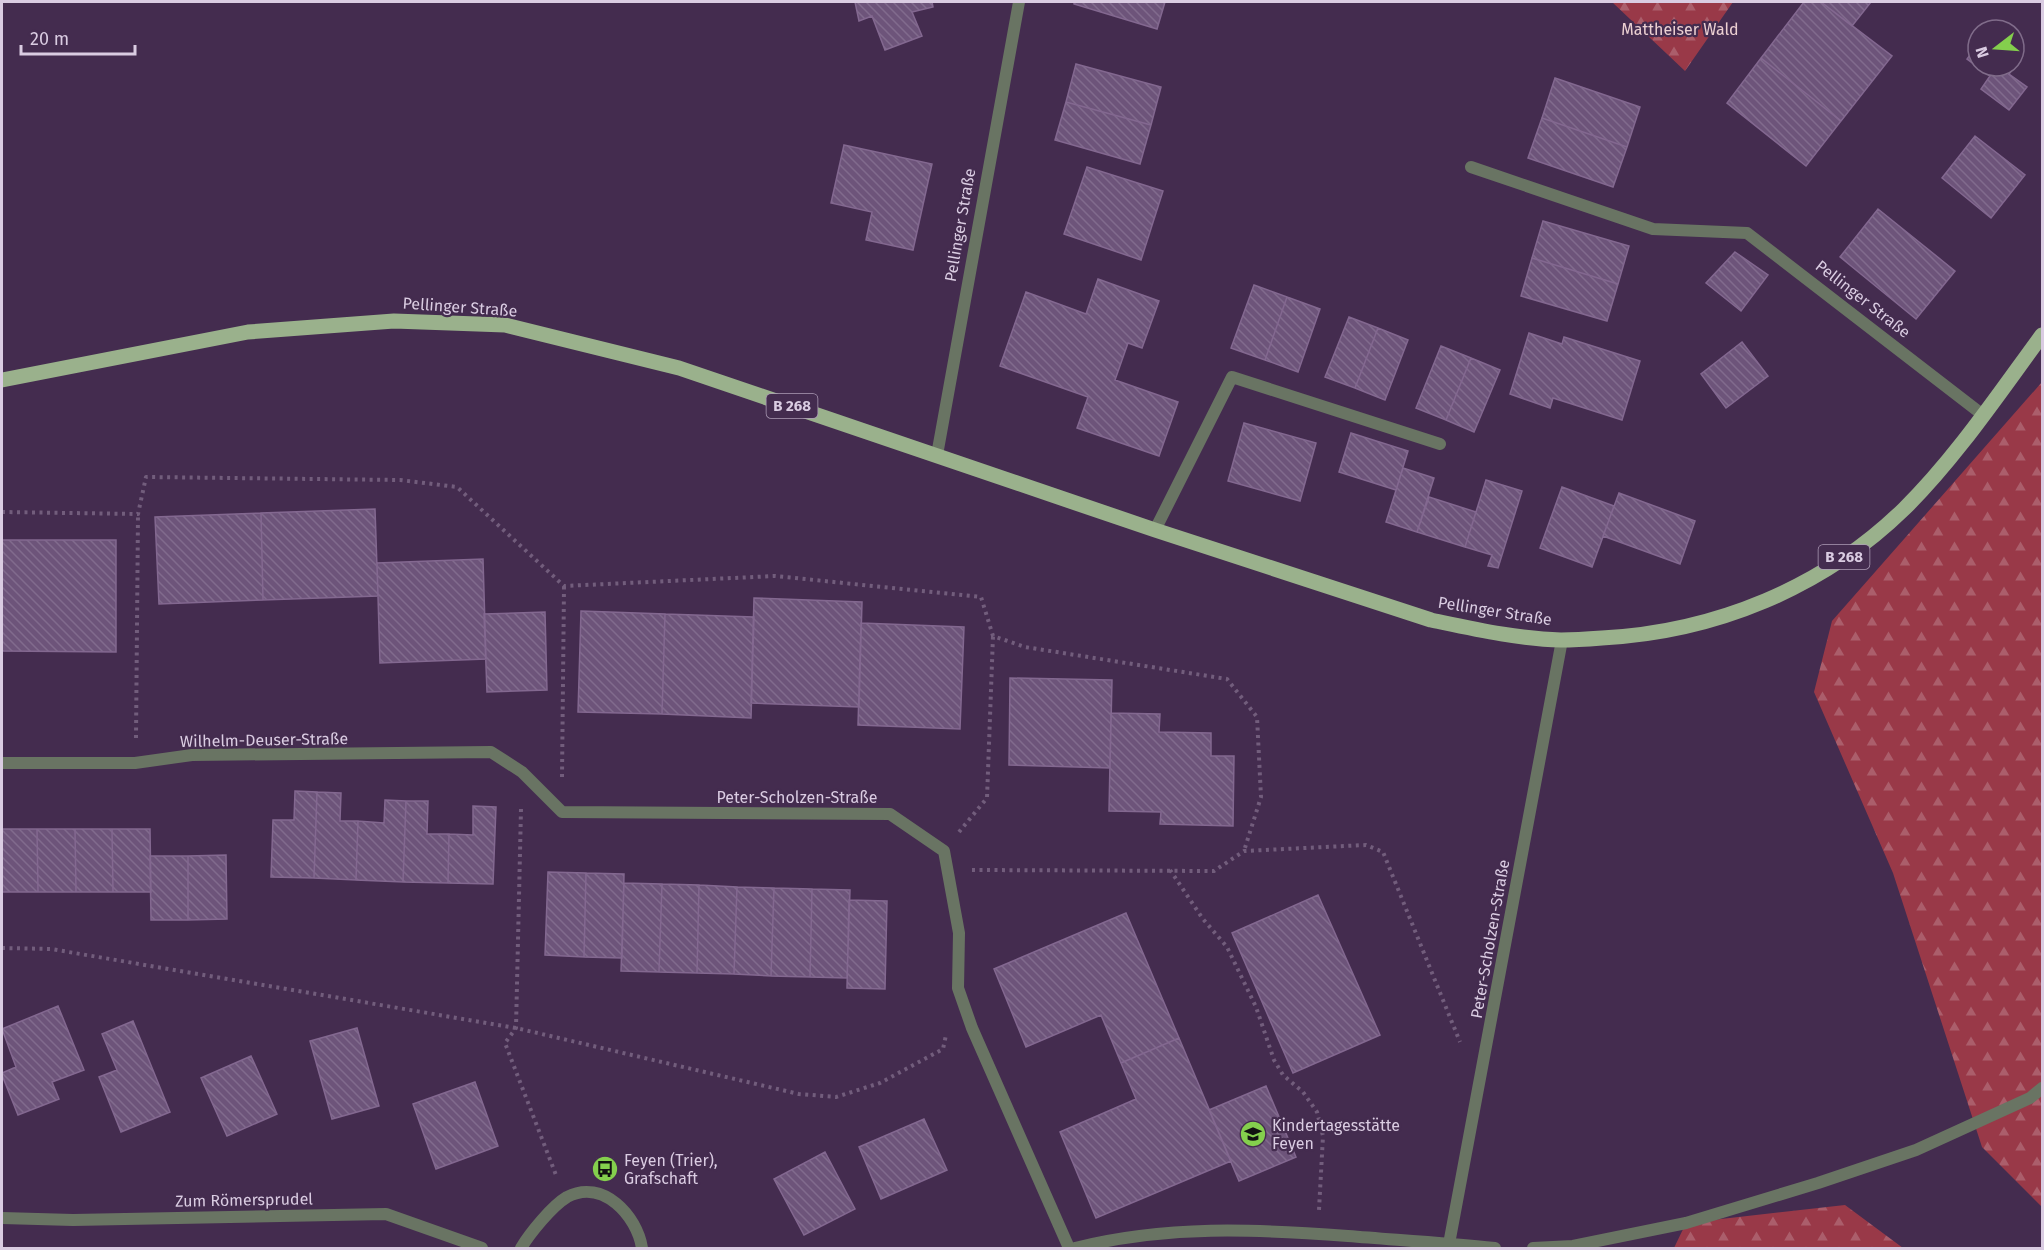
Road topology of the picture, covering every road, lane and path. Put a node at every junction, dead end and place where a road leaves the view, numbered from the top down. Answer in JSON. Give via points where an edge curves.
{"nodes":[{"id":1,"x":1019,"y":2,"type":"edge"},
{"id":2,"x":1471,"y":167,"type":"dead end"},
{"id":3,"x":2043,"y":335,"type":"edge"},
{"id":4,"x":2,"y":380,"type":"edge"},
{"id":5,"x":1983,"y":415,"type":"junction"},
{"id":6,"x":1440,"y":444,"type":"dead end"},
{"id":7,"x":937,"y":454,"type":"junction"},
{"id":8,"x":2,"y":512,"type":"edge"},
{"id":9,"x":138,"y":514,"type":"junction"},
{"id":10,"x":1155,"y":530,"type":"junction"},
{"id":11,"x":564,"y":586,"type":"junction"},
{"id":12,"x":993,"y":636,"type":"junction"},
{"id":13,"x":1562,"y":640,"type":"junction"},
{"id":14,"x":2,"y":763,"type":"edge"},
{"id":15,"x":135,"y":763,"type":"junction"},
{"id":16,"x":522,"y":772,"type":"junction"},
{"id":17,"x":562,"y":812,"type":"junction"},
{"id":18,"x":944,"y":851,"type":"junction"},
{"id":19,"x":1244,"y":851,"type":"junction"},
{"id":20,"x":1169,"y":870,"type":"junction"},
{"id":21,"x":948,"y":871,"type":"junction"},
{"id":22,"x":2,"y":948,"type":"edge"},
{"id":23,"x":958,"y":988,"type":"junction"},
{"id":24,"x":516,"y":1028,"type":"junction"},
{"id":25,"x":1461,"y":1046,"type":"dead end"},
{"id":26,"x":2043,"y":1088,"type":"edge"},
{"id":27,"x":565,"y":1198,"type":"junction"},
{"id":28,"x":2,"y":1218,"type":"edge"},
{"id":29,"x":1318,"y":1234,"type":"junction"},
{"id":30,"x":1449,"y":1244,"type":"junction"},
{"id":31,"x":482,"y":1248,"type":"edge"},
{"id":32,"x":521,"y":1248,"type":"edge"},
{"id":33,"x":642,"y":1248,"type":"edge"},
{"id":34,"x":1069,"y":1248,"type":"edge"},
{"id":35,"x":1075,"y":1248,"type":"edge"},
{"id":36,"x":1495,"y":1248,"type":"edge"},
{"id":37,"x":1533,"y":1248,"type":"edge"}],
"edges":[{"from":1,"to":7,"type":"street","name":"Pellinger Straße"},
{"from":2,"to":5,"type":"street","name":"Pellinger Straße","via":[[1653,229],[1747,233]]},
{"from":3,"to":5,"type":"main road","name":"Pellinger Straße","number":"B 268"},
{"from":4,"to":7,"type":"main road","name":"Pellinger Straße","number":"B 268","via":[[248,332],[394,321],[505,326],[680,368]]},
{"from":5,"to":13,"type":"main road","name":"Pellinger Straße","number":"B 268","via":[[1903,509],[1867,540],[1809,580],[1711,621],[1656,633]]},
{"from":6,"to":10,"type":"street","via":[[1232,377]]},
{"from":7,"to":10,"type":"main road","name":"Pellinger Straße","number":"B 268"},
{"from":8,"to":9,"type":"path"},
{"from":9,"to":11,"type":"path","via":[[146,477],[400,480],[457,487]]},
{"from":9,"to":15,"type":"path"},
{"from":10,"to":13,"type":"main road","name":"Pellinger Straße","number":"B 268","via":[[1431,620]]},
{"from":11,"to":12,"type":"path","via":[[775,576],[981,597]]},
{"from":11,"to":17,"type":"path"},
{"from":12,"to":18,"type":"path","via":[[987,798]]},
{"from":12,"to":19,"type":"path","via":[[1025,648],[1227,679],[1257,717],[1261,797]]},
{"from":13,"to":30,"type":"street","name":"Peter-Scholzen-Straße"},
{"from":14,"to":15,"type":"street","name":"Wilhelm-Deuser-Straße"},
{"from":15,"to":16,"type":"street","name":"Wilhelm-Deuser-Straße","via":[[192,755],[491,752]]},
{"from":16,"to":17,"type":"street"},
{"from":16,"to":24,"type":"path"},
{"from":17,"to":18,"type":"street","name":"Peter-Scholzen-Straße","via":[[890,814]]},
{"from":18,"to":21,"type":"street"},
{"from":19,"to":20,"type":"path","via":[[1214,871]]},
{"from":19,"to":25,"type":"path","via":[[1366,845],[1383,852]]},
{"from":20,"to":21,"type":"path"},
{"from":20,"to":29,"type":"path","via":[[1227,947],[1283,1075],[1303,1092],[1317,1112],[1323,1136]]},
{"from":21,"to":23,"type":"street","via":[[959,933]]},
{"from":22,"to":24,"type":"path","via":[[51,948]]},
{"from":23,"to":24,"type":"path","via":[[943,1049],[880,1083],[836,1097],[799,1094]]},
{"from":23,"to":34,"type":"street"},
{"from":24,"to":27,"type":"path","via":[[505,1043]]},
{"from":26,"to":37,"type":"street","via":[[2030,1098],[1916,1150],[1818,1183],[1686,1223],[1573,1246]]},
{"from":27,"to":32,"type":"street"},
{"from":27,"to":33,"type":"street","via":[[588,1191],[617,1204],[632,1219]]},
{"from":28,"to":31,"type":"street","name":"Zum Römersprudel","via":[[386,1214]]},
{"from":29,"to":30,"type":"street"},
{"from":29,"to":35,"type":"street","via":[[1194,1230],[1107,1240]]},
{"from":30,"to":36,"type":"street"}]}
